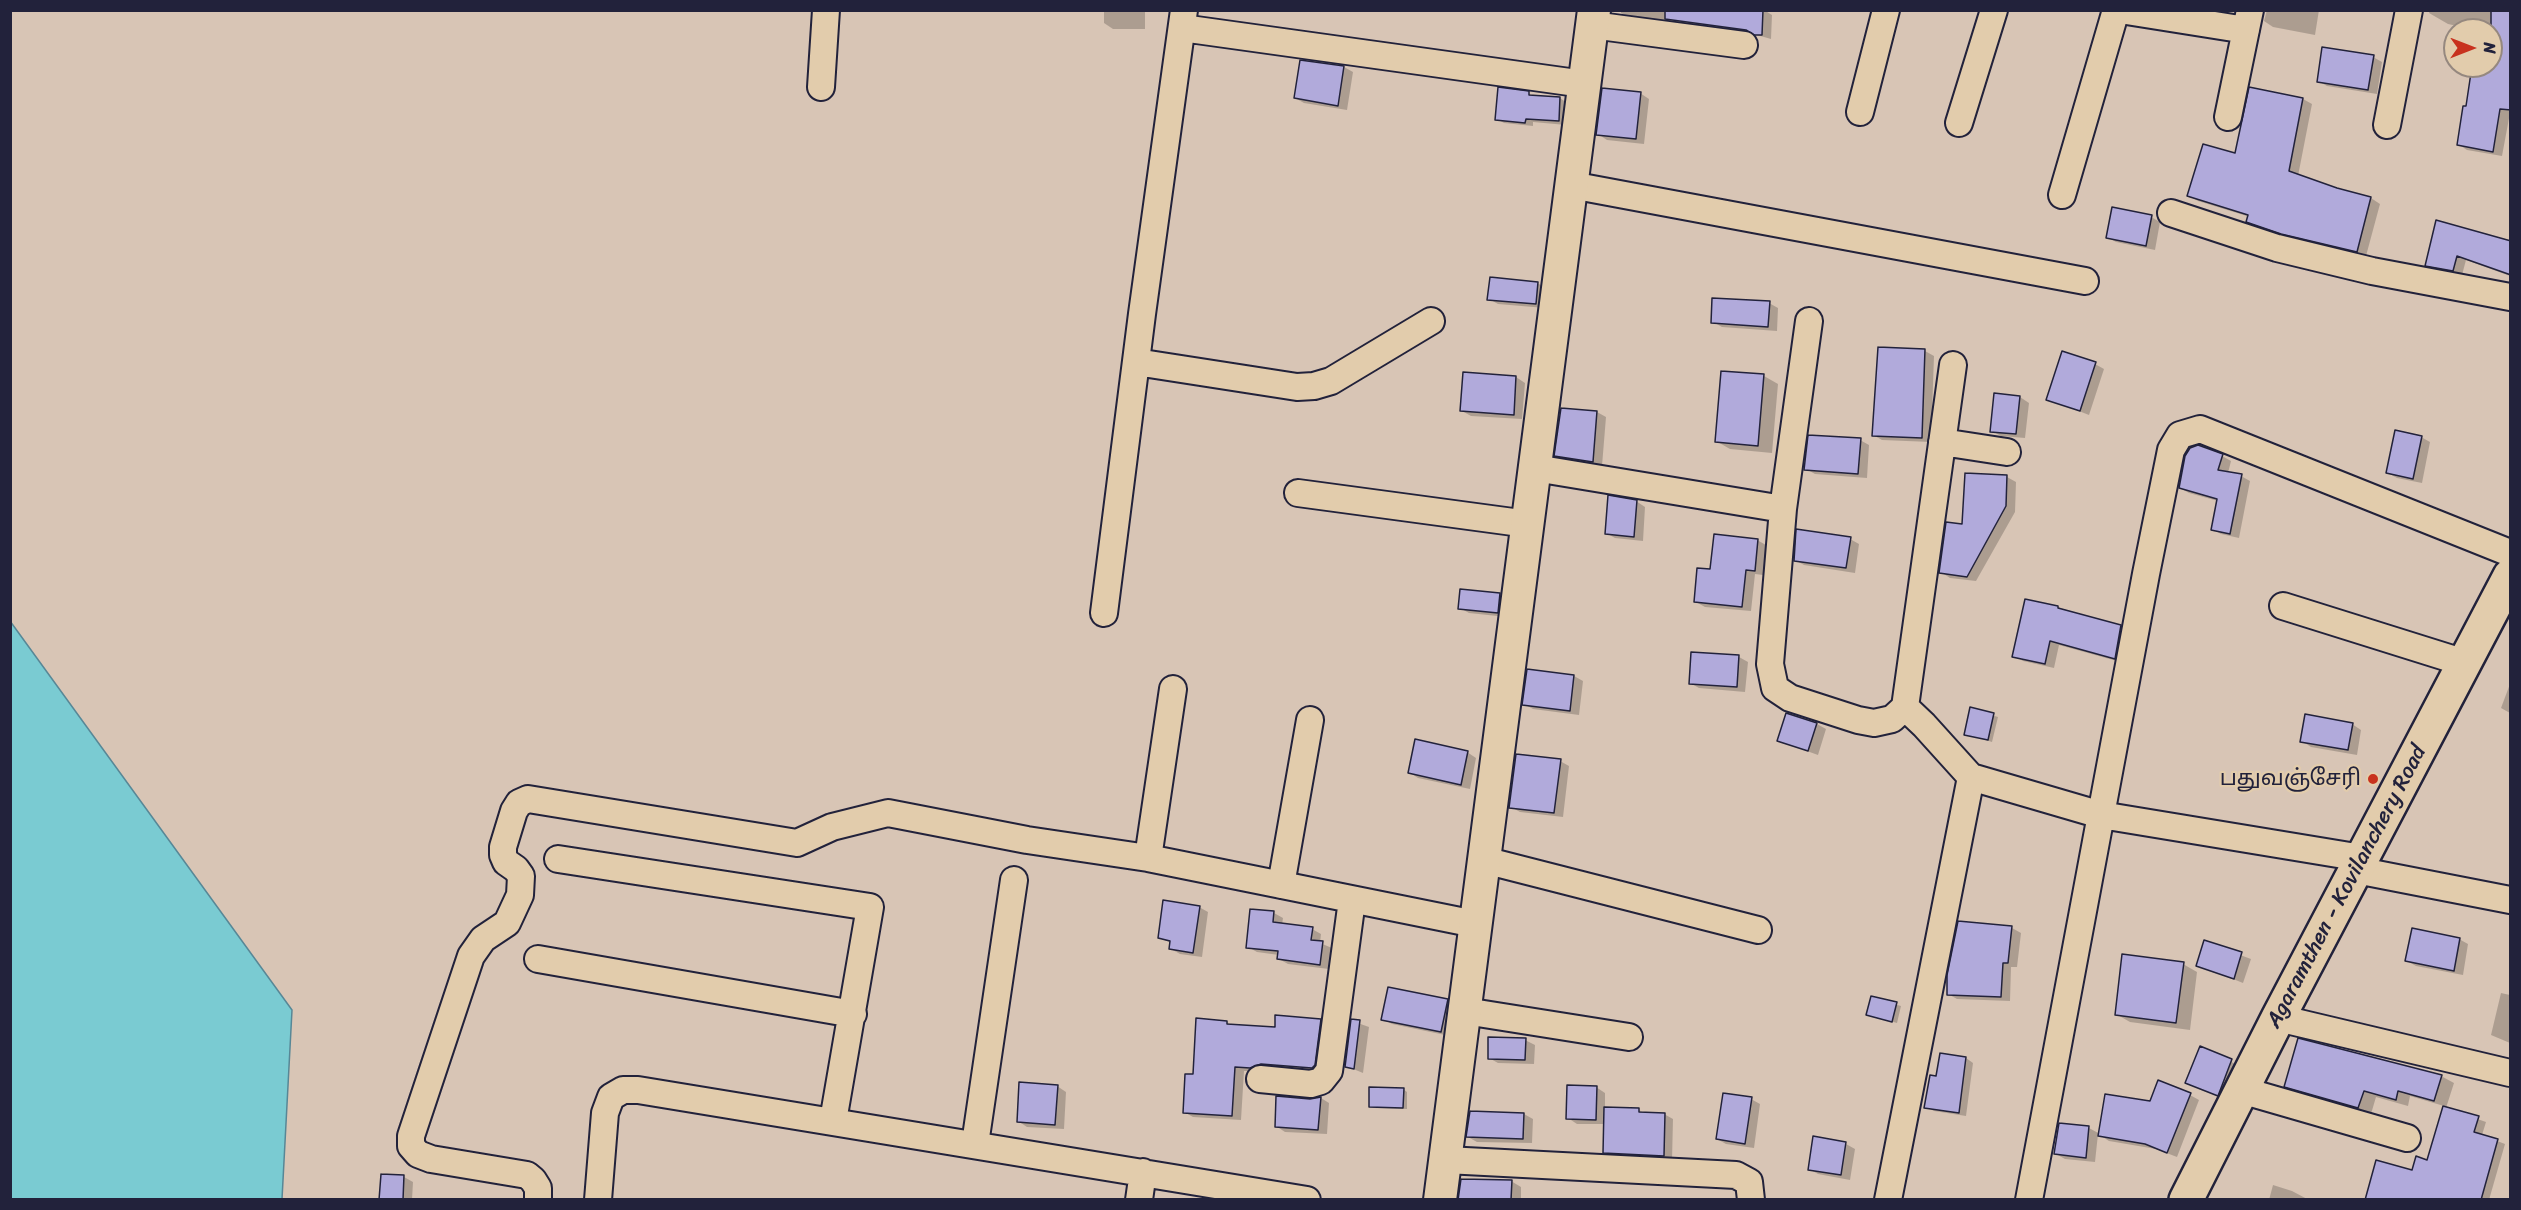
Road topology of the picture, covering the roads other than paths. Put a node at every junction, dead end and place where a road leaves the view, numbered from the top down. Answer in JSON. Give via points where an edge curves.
{"nodes":[{"id":1,"x":826,"y":10,"type":"edge"},
{"id":2,"x":1886,"y":10,"type":"edge"},
{"id":3,"x":1994,"y":10,"type":"edge"},
{"id":4,"x":2118,"y":10,"type":"edge"},
{"id":5,"x":2409,"y":10,"type":"edge"},
{"id":6,"x":1593,"y":18,"type":"edge"},
{"id":7,"x":1183,"y":19,"type":"edge"},
{"id":8,"x":2248,"y":20,"type":"edge"},
{"id":9,"x":1744,"y":45,"type":"dead end"},
{"id":10,"x":1584,"y":84,"type":"junction"},
{"id":11,"x":820,"y":87,"type":"dead end"},
{"id":12,"x":1860,"y":112,"type":"dead end"},
{"id":13,"x":2228,"y":117,"type":"dead end"},
{"id":14,"x":1959,"y":123,"type":"dead end"},
{"id":15,"x":2387,"y":125,"type":"dead end"},
{"id":16,"x":1571,"y":185,"type":"junction"},
{"id":17,"x":2062,"y":195,"type":"dead end"},
{"id":18,"x":2172,"y":213,"type":"dead end"},
{"id":19,"x":2085,"y":281,"type":"dead end"},
{"id":20,"x":2511,"y":297,"type":"edge"},
{"id":21,"x":1431,"y":321,"type":"dead end"},
{"id":22,"x":1809,"y":321,"type":"dead end"},
{"id":23,"x":1136,"y":362,"type":"junction"},
{"id":24,"x":1953,"y":365,"type":"dead end"},
{"id":25,"x":1942,"y":442,"type":"junction"},
{"id":26,"x":2007,"y":452,"type":"dead end"},
{"id":27,"x":1535,"y":468,"type":"junction"},
{"id":28,"x":1298,"y":494,"type":"dead end"},
{"id":29,"x":1783,"y":509,"type":"junction"},
{"id":30,"x":1528,"y":524,"type":"junction"},
{"id":31,"x":2511,"y":554,"type":"edge"},
{"id":32,"x":2506,"y":596,"type":"edge"},
{"id":33,"x":2283,"y":606,"type":"dead end"},
{"id":34,"x":1104,"y":613,"type":"dead end"},
{"id":35,"x":2465,"y":663,"type":"junction"},
{"id":36,"x":1173,"y":688,"type":"dead end"},
{"id":37,"x":1905,"y":707,"type":"junction"},
{"id":38,"x":1310,"y":720,"type":"dead end"},
{"id":39,"x":1971,"y":777,"type":"junction"},
{"id":40,"x":2101,"y":815,"type":"junction"},
{"id":41,"x":558,"y":858,"type":"dead end"},
{"id":42,"x":1148,"y":858,"type":"junction"},
{"id":43,"x":1484,"y":860,"type":"junction"},
{"id":44,"x":2359,"y":864,"type":"junction"},
{"id":45,"x":1014,"y":880,"type":"dead end"},
{"id":46,"x":1281,"y":885,"type":"junction"},
{"id":47,"x":1352,"y":900,"type":"junction"},
{"id":48,"x":2511,"y":900,"type":"edge"},
{"id":49,"x":1475,"y":924,"type":"junction"},
{"id":50,"x":1758,"y":930,"type":"dead end"},
{"id":51,"x":538,"y":959,"type":"dead end"},
{"id":52,"x":1465,"y":1011,"type":"junction"},
{"id":53,"x":853,"y":1014,"type":"junction"},
{"id":54,"x":2278,"y":1018,"type":"junction"},
{"id":55,"x":1629,"y":1037,"type":"dead end"},
{"id":56,"x":2511,"y":1073,"type":"edge"},
{"id":57,"x":1260,"y":1079,"type":"dead end"},
{"id":58,"x":2241,"y":1090,"type":"junction"},
{"id":59,"x":833,"y":1120,"type":"junction"},
{"id":60,"x":2407,"y":1138,"type":"dead end"},
{"id":61,"x":975,"y":1144,"type":"junction"},
{"id":62,"x":1446,"y":1160,"type":"junction"},
{"id":63,"x":1143,"y":1172,"type":"junction"},
{"id":64,"x":538,"y":1200,"type":"edge"},
{"id":65,"x":598,"y":1200,"type":"edge"},
{"id":66,"x":1139,"y":1200,"type":"edge"},
{"id":67,"x":1307,"y":1200,"type":"edge"},
{"id":68,"x":1440,"y":1200,"type":"edge"},
{"id":69,"x":1751,"y":1200,"type":"edge"},
{"id":70,"x":1888,"y":1200,"type":"edge"},
{"id":71,"x":2029,"y":1200,"type":"edge"},
{"id":72,"x":2186,"y":1200,"type":"edge"}],
"edges":[{"from":1,"to":11,"type":"street"},
{"from":2,"to":12,"type":"street"},
{"from":3,"to":14,"type":"street"},
{"from":4,"to":8,"type":"street"},
{"from":4,"to":17,"type":"street"},
{"from":5,"to":15,"type":"street"},
{"from":6,"to":9,"type":"street"},
{"from":6,"to":10,"type":"street"},
{"from":7,"to":10,"type":"street"},
{"from":7,"to":23,"type":"street"},
{"from":8,"to":13,"type":"street"},
{"from":10,"to":16,"type":"street"},
{"from":16,"to":19,"type":"street"},
{"from":16,"to":27,"type":"street"},
{"from":18,"to":20,"type":"street","via":[[2277,248],[2372,271]]},
{"from":21,"to":23,"type":"street","via":[[1331,381],[1314,386],[1297,387]]},
{"from":22,"to":29,"type":"street"},
{"from":23,"to":34,"type":"street"},
{"from":24,"to":25,"type":"street"},
{"from":25,"to":26,"type":"street"},
{"from":25,"to":37,"type":"street"},
{"from":27,"to":29,"type":"street"},
{"from":27,"to":30,"type":"street"},
{"from":28,"to":30,"type":"street"},
{"from":29,"to":37,"type":"street","via":[[1770,664],[1775,688],[1790,698],[1874,723],[1892,719]]},
{"from":30,"to":43,"type":"street"},
{"from":31,"to":40,"type":"street","via":[[2200,429],[2180,435],[2171,450]]},
{"from":32,"to":35,"type":"main road","name":"Agaramthen - Kovilanchery Road"},
{"from":33,"to":35,"type":"street"},
{"from":35,"to":44,"type":"main road","name":"Agaramthen - Kovilanchery Road"},
{"from":36,"to":42,"type":"street"},
{"from":37,"to":39,"type":"street"},
{"from":38,"to":46,"type":"street"},
{"from":39,"to":40,"type":"street"},
{"from":39,"to":70,"type":"street"},
{"from":40,"to":44,"type":"street"},
{"from":40,"to":71,"type":"street"},
{"from":41,"to":53,"type":"street","via":[[870,907]]},
{"from":42,"to":46,"type":"street"},
{"from":42,"to":64,"type":"street","via":[[888,813],[832,827],[797,843],[537,800],[519,803],[503,855],[520,876],[520,894],[507,923],[483,939],[471,956],[411,1136],[411,1146],[431,1160],[526,1175],[538,1188]]},
{"from":43,"to":49,"type":"street"},
{"from":43,"to":50,"type":"street"},
{"from":44,"to":48,"type":"street"},
{"from":44,"to":54,"type":"main road","name":"Agaramthen - Kovilanchery Road"},
{"from":45,"to":61,"type":"street"},
{"from":46,"to":47,"type":"street"},
{"from":47,"to":49,"type":"street"},
{"from":47,"to":57,"type":"street","via":[[1329,1071],[1322,1081],[1311,1084]]},
{"from":49,"to":52,"type":"street"},
{"from":51,"to":53,"type":"street"},
{"from":52,"to":55,"type":"street"},
{"from":52,"to":62,"type":"street"},
{"from":53,"to":59,"type":"street"},
{"from":54,"to":56,"type":"street"},
{"from":54,"to":58,"type":"main road","name":"Agaramthen - Kovilanchery Road"},
{"from":58,"to":60,"type":"street"},
{"from":58,"to":72,"type":"main road","name":"Agaramthen - Kovilanchery Road"},
{"from":59,"to":61,"type":"street"},
{"from":59,"to":65,"type":"street","via":[[623,1090],[611,1097],[605,1113]]},
{"from":61,"to":63,"type":"street"},
{"from":62,"to":68,"type":"street"},
{"from":62,"to":69,"type":"street","via":[[1736,1175],[1749,1182]]},
{"from":63,"to":66,"type":"street"},
{"from":63,"to":67,"type":"street"}]}
